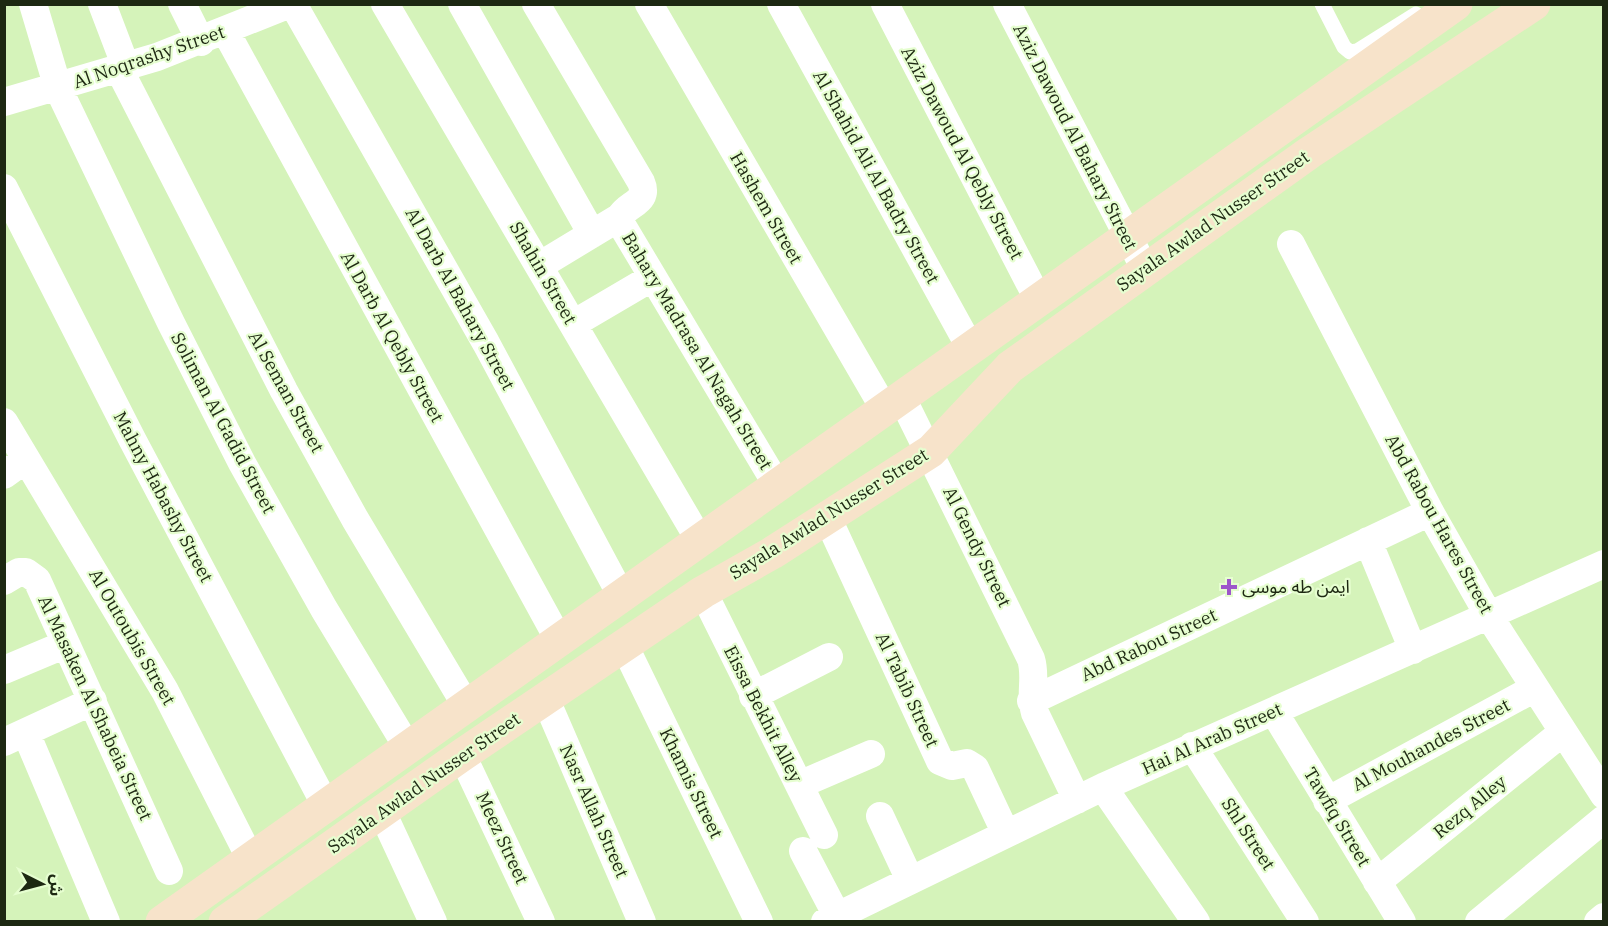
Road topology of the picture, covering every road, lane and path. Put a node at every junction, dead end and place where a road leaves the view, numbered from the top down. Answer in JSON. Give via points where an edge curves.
{"nodes":[{"id":1,"x":33,"y":4,"type":"edge"},
{"id":2,"x":102,"y":4,"type":"edge"},
{"id":3,"x":182,"y":4,"type":"edge"},
{"id":4,"x":385,"y":4,"type":"edge"},
{"id":5,"x":462,"y":4,"type":"edge"},
{"id":6,"x":536,"y":4,"type":"edge"},
{"id":7,"x":649,"y":4,"type":"edge"},
{"id":8,"x":781,"y":4,"type":"edge"},
{"id":9,"x":885,"y":4,"type":"edge"},
{"id":10,"x":1007,"y":4,"type":"edge"},
{"id":11,"x":1322,"y":4,"type":"edge"},
{"id":12,"x":1431,"y":4,"type":"edge"},
{"id":13,"x":1456,"y":4,"type":"edge"},
{"id":14,"x":1534,"y":4,"type":"edge"},
{"id":15,"x":277,"y":7,"type":"edge"},
{"id":16,"x":213,"y":37,"type":"junction"},
{"id":17,"x":122,"y":68,"type":"junction"},
{"id":18,"x":58,"y":88,"type":"junction"},
{"id":19,"x":4,"y":102,"type":"edge"},
{"id":20,"x":1288,"y":123,"type":"junction"},
{"id":21,"x":1309,"y":153,"type":"junction"},
{"id":22,"x":4,"y":188,"type":"edge"},
{"id":23,"x":620,"y":217,"type":"junction"},
{"id":24,"x":592,"y":234,"type":"junction"},
{"id":25,"x":1127,"y":238,"type":"junction"},
{"id":26,"x":1291,"y":244,"type":"dead end"},
{"id":27,"x":539,"y":266,"type":"junction"},
{"id":28,"x":1145,"y":269,"type":"junction"},
{"id":29,"x":653,"y":277,"type":"junction"},
{"id":30,"x":1039,"y":300,"type":"junction"},
{"id":31,"x":573,"y":324,"type":"junction"},
{"id":32,"x":971,"y":349,"type":"junction"},
{"id":33,"x":894,"y":404,"type":"junction"},
{"id":34,"x":4,"y":422,"type":"edge"},
{"id":35,"x":931,"y":451,"type":"junction"},
{"id":36,"x":15,"y":467,"type":"edge"},
{"id":37,"x":777,"y":485,"type":"junction"},
{"id":38,"x":746,"y":507,"type":"junction"},
{"id":39,"x":1430,"y":512,"type":"junction"},
{"id":40,"x":828,"y":517,"type":"junction"},
{"id":41,"x":700,"y":540,"type":"junction"},
{"id":42,"x":1368,"y":541,"type":"junction"},
{"id":43,"x":772,"y":553,"type":"junction"},
{"id":44,"x":1604,"y":564,"type":"edge"},
{"id":45,"x":4,"y":581,"type":"edge"},
{"id":46,"x":703,"y":592,"type":"junction"},
{"id":47,"x":622,"y":597,"type":"junction"},
{"id":48,"x":1489,"y":616,"type":"junction"},
{"id":49,"x":560,"y":642,"type":"junction"},
{"id":50,"x":66,"y":644,"type":"junction"},
{"id":51,"x":624,"y":645,"type":"junction"},
{"id":52,"x":1413,"y":650,"type":"junction"},
{"id":53,"x":829,"y":657,"type":"dead end"},
{"id":54,"x":4,"y":670,"type":"edge"},
{"id":55,"x":1535,"y":688,"type":"junction"},
{"id":56,"x":753,"y":696,"type":"junction"},
{"id":57,"x":546,"y":700,"type":"junction"},
{"id":58,"x":93,"y":701,"type":"junction"},
{"id":59,"x":1031,"y":701,"type":"junction"},
{"id":60,"x":467,"y":707,"type":"junction"},
{"id":61,"x":1274,"y":712,"type":"junction"},
{"id":62,"x":1563,"y":732,"type":"junction"},
{"id":63,"x":15,"y":737,"type":"edge"},
{"id":64,"x":1192,"y":746,"type":"junction"},
{"id":65,"x":408,"y":748,"type":"junction"},
{"id":66,"x":871,"y":754,"type":"dead end"},
{"id":67,"x":462,"y":755,"type":"junction"},
{"id":68,"x":798,"y":785,"type":"junction"},
{"id":69,"x":1103,"y":787,"type":"junction"},
{"id":70,"x":1604,"y":795,"type":"edge"},
{"id":71,"x":1077,"y":800,"type":"junction"},
{"id":72,"x":1327,"y":801,"type":"junction"},
{"id":73,"x":325,"y":804,"type":"junction"},
{"id":74,"x":382,"y":812,"type":"junction"},
{"id":75,"x":880,"y":816,"type":"dead end"},
{"id":76,"x":1604,"y":819,"type":"edge"},
{"id":77,"x":1006,"y":834,"type":"junction"},
{"id":78,"x":250,"y":858,"type":"junction"},
{"id":79,"x":169,"y":871,"type":"dead end"},
{"id":80,"x":910,"y":880,"type":"junction"},
{"id":81,"x":1377,"y":882,"type":"junction"},
{"id":82,"x":257,"y":912,"type":"edge"},
{"id":83,"x":1604,"y":917,"type":"edge"},
{"id":84,"x":831,"y":919,"type":"edge"},
{"id":85,"x":106,"y":921,"type":"edge"},
{"id":86,"x":162,"y":921,"type":"edge"},
{"id":87,"x":225,"y":921,"type":"edge"},
{"id":88,"x":433,"y":921,"type":"edge"},
{"id":89,"x":541,"y":921,"type":"edge"},
{"id":90,"x":642,"y":921,"type":"edge"},
{"id":91,"x":759,"y":921,"type":"edge"},
{"id":92,"x":1196,"y":921,"type":"edge"},
{"id":93,"x":1305,"y":921,"type":"edge"},
{"id":94,"x":1402,"y":921,"type":"edge"},
{"id":95,"x":1479,"y":921,"type":"edge"},
{"id":96,"x":1598,"y":921,"type":"edge"}],
"edges":[{"from":1,"to":18,"type":"street","name":"Soliman Al Gadid Street"},
{"from":2,"to":17,"type":"street","name":"Al Seman Street"},
{"from":3,"to":16,"type":"street","name":"Al Darb Al Qebly Street"},
{"from":4,"to":27,"type":"street","name":"Shahin Street"},
{"from":5,"to":24,"type":"street"},
{"from":6,"to":23,"type":"street","via":[[643,187],[642,198]]},
{"from":7,"to":33,"type":"street","name":"Hashem Street"},
{"from":8,"to":32,"type":"street","name":"Al Shahid Ali Al Badry Street"},
{"from":9,"to":30,"type":"street","name":"Aziz Dawoud Al Qebly Street"},
{"from":10,"to":25,"type":"street","name":"Aziz Dawoud Al Bahary Street"},
{"from":11,"to":12,"type":"lane","via":[[1350,52]]},
{"from":13,"to":20,"type":"main road","name":"Sayala Awlad Nusser Street"},
{"from":14,"to":21,"type":"main road","name":"Sayala Awlad Nusser Street"},
{"from":15,"to":16,"type":"street","name":"Al Noqrashy Street"},
{"from":15,"to":47,"type":"street","name":"Al Darb Al Bahary Street","via":[[486,343]]},
{"from":16,"to":17,"type":"street","name":"Al Noqrashy Street"},
{"from":16,"to":49,"type":"street","name":"Al Darb Al Qebly Street"},
{"from":17,"to":18,"type":"street","name":"Al Noqrashy Street"},
{"from":17,"to":60,"type":"street","name":"Al Seman Street","via":[[284,391]]},
{"from":18,"to":19,"type":"street","name":"Al Noqrashy Street"},
{"from":18,"to":65,"type":"street","name":"Soliman Al Gadid Street","via":[[242,463]]},
{"from":20,"to":21,"type":"main road"},
{"from":20,"to":25,"type":"main road","name":"Sayala Awlad Nusser Street"},
{"from":21,"to":28,"type":"main road","name":"Sayala Awlad Nusser Street"},
{"from":22,"to":73,"type":"street","name":"Mahny Habashy Street"},
{"from":23,"to":24,"type":"street"},
{"from":23,"to":29,"type":"street","name":"Bahary Madrasa Al Nagah Street"},
{"from":24,"to":27,"type":"street"},
{"from":25,"to":28,"type":"street","name":"Aziz Dawoud Al Bahary Street"},
{"from":25,"to":30,"type":"main road","name":"Sayala Awlad Nusser Street"},
{"from":26,"to":39,"type":"street","name":"Abd Rabou Hares Street"},
{"from":27,"to":31,"type":"street","name":"Shahin Street"},
{"from":28,"to":35,"type":"main road","name":"Sayala Awlad Nusser Street","via":[[1010,367]]},
{"from":29,"to":31,"type":"street"},
{"from":29,"to":37,"type":"street","name":"Bahary Madrasa Al Nagah Street"},
{"from":30,"to":32,"type":"main road","name":"Sayala Awlad Nusser Street"},
{"from":31,"to":41,"type":"street","name":"Shahin Street"},
{"from":32,"to":33,"type":"main road","name":"Sayala Awlad Nusser Street"},
{"from":33,"to":35,"type":"street","name":"Al Gendy Street"},
{"from":33,"to":37,"type":"main road","name":"Sayala Awlad Nusser Street"},
{"from":34,"to":36,"type":"street","name":"Al Outoubis Street"},
{"from":35,"to":40,"type":"main road","name":"Sayala Awlad Nusser Street"},
{"from":35,"to":59,"type":"street","name":"Al Gendy Street","via":[[1030,659],[1034,677]]},
{"from":36,"to":78,"type":"street","name":"Al Outoubis Street","via":[[160,682]]},
{"from":37,"to":38,"type":"main road","name":"Sayala Awlad Nusser Street"},
{"from":38,"to":41,"type":"main road","name":"Sayala Awlad Nusser Street"},
{"from":38,"to":43,"type":"main road"},
{"from":39,"to":42,"type":"street","name":"Abd Rabou Street"},
{"from":39,"to":48,"type":"street","name":"Abd Rabou Hares Street"},
{"from":40,"to":43,"type":"main road","name":"Sayala Awlad Nusser Street"},
{"from":40,"to":77,"type":"street","name":"Al Tabib Street","via":[[940,761],[952,766],[967,763],[975,768]]},
{"from":41,"to":47,"type":"main road","name":"Sayala Awlad Nusser Street"},
{"from":42,"to":52,"type":"street"},
{"from":42,"to":59,"type":"street","name":"Abd Rabou Street"},
{"from":43,"to":46,"type":"main road","name":"Sayala Awlad Nusser Street"},
{"from":44,"to":48,"type":"street","name":"Hai Al Arab Street"},
{"from":45,"to":50,"type":"street","name":"Al Masaken Al Shabeia Street","via":[[19,572],[32,575]]},
{"from":46,"to":51,"type":"main road","name":"Sayala Awlad Nusser Street"},
{"from":46,"to":56,"type":"street","name":"Eissa Bekhit Alley"},
{"from":47,"to":49,"type":"main road","name":"Sayala Awlad Nusser Street"},
{"from":48,"to":52,"type":"street","name":"Hai Al Arab Street"},
{"from":48,"to":55,"type":"street","name":"Abd Rabou Hares Street"},
{"from":49,"to":60,"type":"main road","name":"Sayala Awlad Nusser Street"},
{"from":50,"to":54,"type":"street"},
{"from":50,"to":58,"type":"street","name":"Al Masaken Al Shabeia Street"},
{"from":51,"to":57,"type":"main road","name":"Sayala Awlad Nusser Street"},
{"from":51,"to":91,"type":"street","name":"Khamis Street"},
{"from":52,"to":61,"type":"street","name":"Hai Al Arab Street"},
{"from":53,"to":56,"type":"street"},
{"from":55,"to":62,"type":"street","name":"Abd Rabou Hares Street"},
{"from":55,"to":72,"type":"street","name":"Al Mouhandes Street"},
{"from":56,"to":68,"type":"street","name":"Eissa Bekhit Alley"},
{"from":57,"to":67,"type":"main road","name":"Sayala Awlad Nusser Street"},
{"from":57,"to":90,"type":"street","name":"Nasr Allah Street"},
{"from":58,"to":63,"type":"street"},
{"from":58,"to":79,"type":"street","name":"Al Masaken Al Shabeia Street"},
{"from":59,"to":71,"type":"street"},
{"from":60,"to":65,"type":"main road","name":"Sayala Awlad Nusser Street"},
{"from":61,"to":64,"type":"street","name":"Hai Al Arab Street"},
{"from":61,"to":72,"type":"street","name":"Tawfiq Street"},
{"from":62,"to":70,"type":"street","name":"Abd Rabou Hares Street"},
{"from":62,"to":81,"type":"street","name":"Rezq Alley"},
{"from":63,"to":85,"type":"street"},
{"from":64,"to":69,"type":"street","name":"Hai Al Arab Street"},
{"from":64,"to":93,"type":"street","name":"Shl Street"},
{"from":65,"to":73,"type":"main road","name":"Sayala Awlad Nusser Street"},
{"from":66,"to":68,"type":"street"},
{"from":67,"to":74,"type":"main road","name":"Sayala Awlad Nusser Street"},
{"from":67,"to":89,"type":"street","name":"Meez Street"},
{"from":68,"to":84,"type":"street","name":"Eissa Bekhit Alley"},
{"from":69,"to":71,"type":"street","name":"Hai Al Arab Street"},
{"from":69,"to":92,"type":"street"},
{"from":71,"to":77,"type":"street","name":"Hai Al Arab Street"},
{"from":72,"to":81,"type":"street","name":"Tawfiq Street"},
{"from":73,"to":78,"type":"main road","name":"Sayala Awlad Nusser Street"},
{"from":74,"to":82,"type":"main road","name":"Sayala Awlad Nusser Street"},
{"from":74,"to":88,"type":"street"},
{"from":75,"to":80,"type":"street"},
{"from":76,"to":95,"type":"street"},
{"from":77,"to":80,"type":"street","name":"Hai Al Arab Street"},
{"from":78,"to":86,"type":"main road","name":"Sayala Awlad Nusser Street"},
{"from":80,"to":84,"type":"street","name":"Hai Al Arab Street"},
{"from":81,"to":94,"type":"street","name":"Tawfiq Street"},
{"from":82,"to":87,"type":"main road","name":"Sayala Awlad Nusser Street"},
{"from":83,"to":96,"type":"street"}]}
